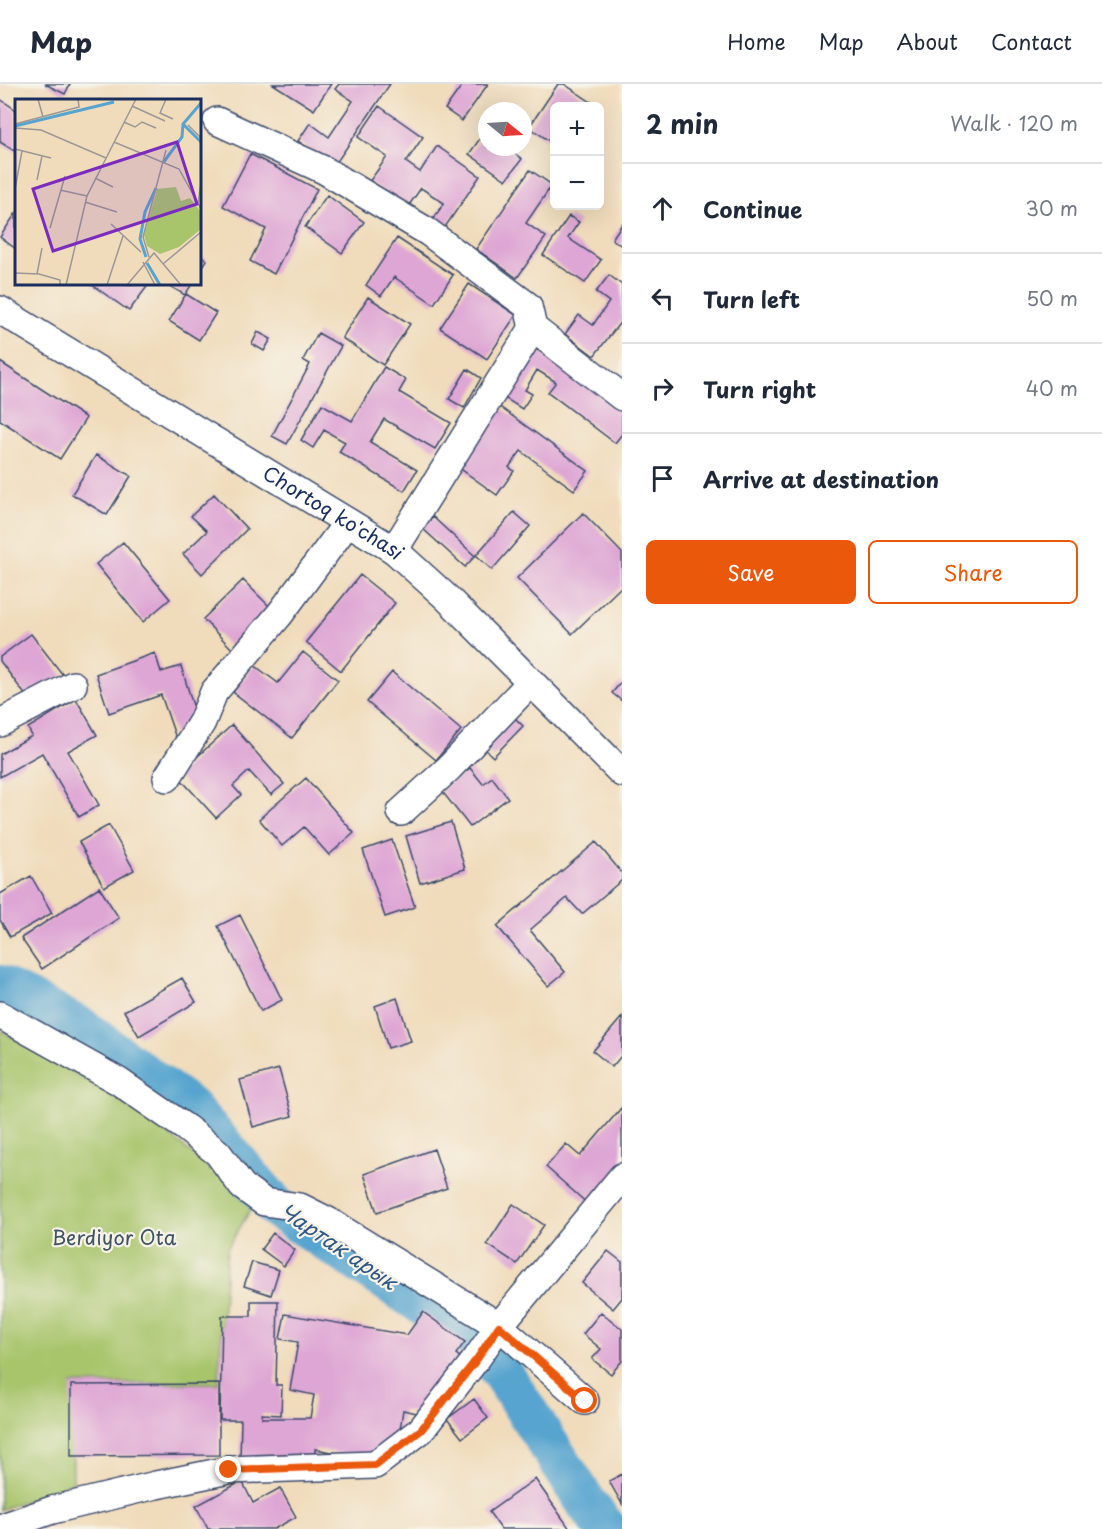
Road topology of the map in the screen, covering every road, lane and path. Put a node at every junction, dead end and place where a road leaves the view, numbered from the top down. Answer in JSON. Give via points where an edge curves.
{"nodes":[{"id":1,"x":217,"y":121,"type":"dead end"},
{"id":2,"x":0,"y":310,"type":"edge"},
{"id":3,"x":533,"y":328,"type":"junction"},
{"id":4,"x":622,"y":398,"type":"edge"},
{"id":5,"x":348,"y":522,"type":"junction"},
{"id":6,"x":394,"y":550,"type":"junction"},
{"id":7,"x":531,"y":682,"type":"junction"},
{"id":8,"x":73,"y":685,"type":"dead end"},
{"id":9,"x":0,"y":723,"type":"edge"},
{"id":10,"x":622,"y":773,"type":"edge"},
{"id":11,"x":167,"y":778,"type":"dead end"},
{"id":12,"x":401,"y":812,"type":"dead end"},
{"id":13,"x":0,"y":1015,"type":"edge"},
{"id":14,"x":622,"y":1177,"type":"edge"},
{"id":15,"x":499,"y":1326,"type":"junction"},
{"id":16,"x":585,"y":1401,"type":"dead end"},
{"id":17,"x":0,"y":1528,"type":"edge"}],
"edges":[{"from":1,"to":3,"type":"street","via":[[324,170],[428,232],[528,306]]},
{"from":2,"to":5,"type":"street","name":"Chortoq ko'chasi"},
{"from":3,"to":4,"type":"street"},
{"from":3,"to":6,"type":"street"},
{"from":5,"to":6,"type":"street","name":"Chortoq ko'chasi"},
{"from":5,"to":11,"type":"street","via":[[280,614],[214,692],[202,722]]},
{"from":6,"to":7,"type":"street","name":"Chortoq ko'chasi"},
{"from":7,"to":10,"type":"street","name":"Chortoq ko'chasi"},
{"from":7,"to":12,"type":"street"},
{"from":8,"to":9,"type":"street"},
{"from":13,"to":15,"type":"street","via":[[118,1081],[186,1128],[218,1154],[242,1186],[274,1204],[300,1207],[328,1221]]},
{"from":14,"to":15,"type":"street"},
{"from":15,"to":16,"type":"street"},
{"from":15,"to":17,"type":"street","via":[[421,1430],[375,1465],[229,1470],[52,1510]]}]}
